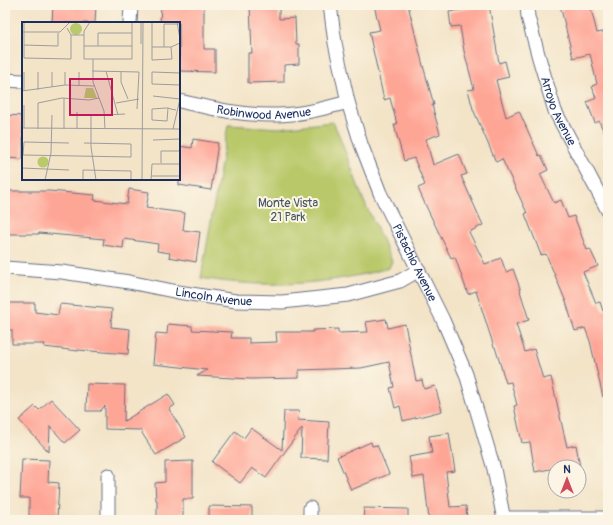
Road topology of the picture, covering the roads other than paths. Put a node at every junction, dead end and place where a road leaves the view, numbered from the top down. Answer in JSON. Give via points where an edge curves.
{"nodes":[{"id":1,"x":131,"y":5,"type":"edge"},
{"id":2,"x":330,"y":5,"type":"edge"},
{"id":3,"x":527,"y":5,"type":"edge"},
{"id":4,"x":130,"y":22,"type":"edge"},
{"id":5,"x":5,"y":80,"type":"edge"},
{"id":6,"x":22,"y":81,"type":"edge"},
{"id":7,"x":180,"y":101,"type":"edge"},
{"id":8,"x":348,"y":102,"type":"junction"},
{"id":9,"x":608,"y":211,"type":"edge"},
{"id":10,"x":5,"y":268,"type":"edge"},
{"id":11,"x":420,"y":270,"type":"junction"},
{"id":12,"x":108,"y":475,"type":"dead end"},
{"id":13,"x":608,"y":518,"type":"edge"},
{"id":14,"x":504,"y":519,"type":"edge"},
{"id":15,"x":108,"y":520,"type":"edge"}],
"edges":[{"from":1,"to":4,"type":"street"},
{"from":2,"to":8,"type":"street","name":"Pistachio Avenue","via":[[335,43]]},
{"from":3,"to":9,"type":"street","name":"Arroyo Avenue","via":[[537,52],[555,111]]},
{"from":5,"to":6,"type":"street"},
{"from":7,"to":8,"type":"street","name":"Robinwood Avenue","via":[[238,113],[277,116],[316,111]]},
{"from":8,"to":11,"type":"street","name":"Pistachio Avenue","via":[[380,193]]},
{"from":10,"to":11,"type":"street","name":"Lincoln Avenue","via":[[62,272],[236,301],[282,302],[348,295],[400,281]]},
{"from":11,"to":14,"type":"street","name":"Pistachio Avenue","via":[[466,374],[494,468]]},
{"from":12,"to":15,"type":"street"},
{"from":13,"to":14,"type":"street"}]}
